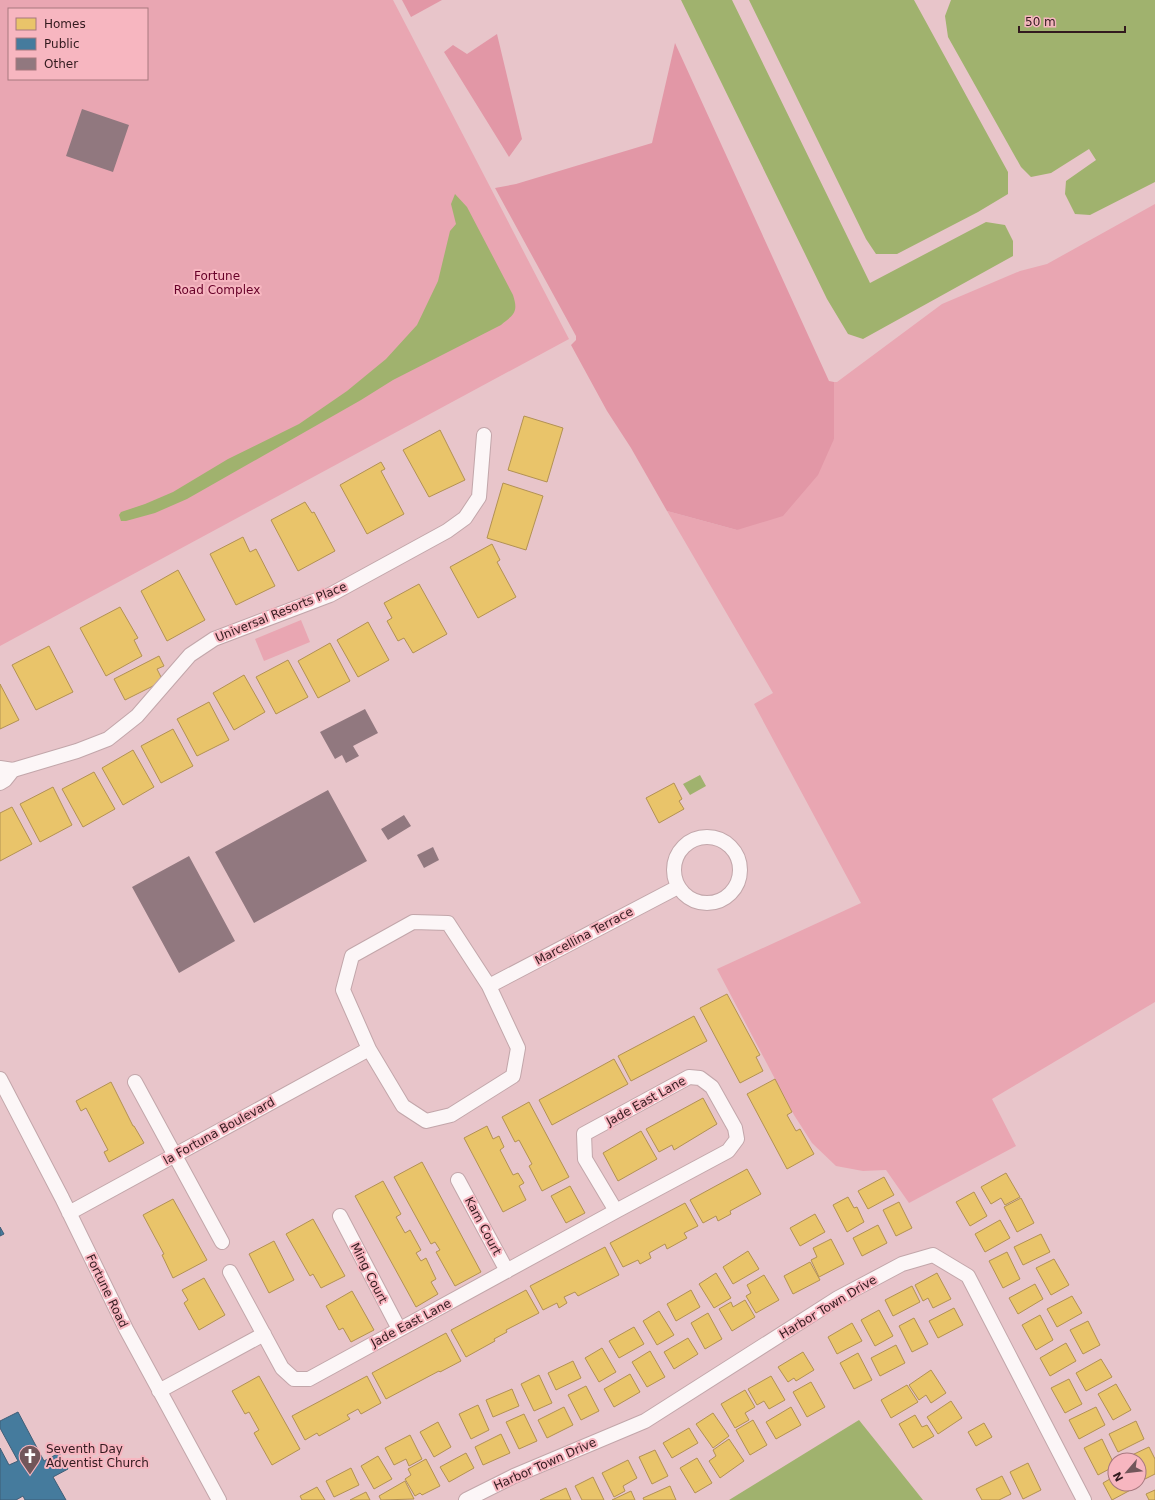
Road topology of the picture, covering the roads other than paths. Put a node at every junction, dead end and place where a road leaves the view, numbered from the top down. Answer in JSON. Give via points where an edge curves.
{"nodes":[{"id":1,"x":484,"y":435,"type":"dead end"},
{"id":2,"x":7,"y":769,"type":"edge"},
{"id":3,"x":0,"y":783,"type":"edge"},
{"id":4,"x":678,"y":886,"type":"junction"},
{"id":5,"x":490,"y":986,"type":"junction"},
{"id":6,"x":369,"y":1049,"type":"junction"},
{"id":7,"x":0,"y":1079,"type":"edge"},
{"id":8,"x":135,"y":1082,"type":"dead end"},
{"id":9,"x":174,"y":1156,"type":"junction"},
{"id":10,"x":458,"y":1180,"type":"dead end"},
{"id":11,"x":616,"y":1211,"type":"junction"},
{"id":12,"x":69,"y":1213,"type":"junction"},
{"id":13,"x":340,"y":1216,"type":"dead end"},
{"id":14,"x":222,"y":1242,"type":"dead end"},
{"id":15,"x":507,"y":1271,"type":"junction"},
{"id":16,"x":230,"y":1272,"type":"dead end"},
{"id":17,"x":398,"y":1330,"type":"junction"},
{"id":18,"x":264,"y":1334,"type":"junction"},
{"id":19,"x":160,"y":1391,"type":"junction"},
{"id":20,"x":219,"y":1500,"type":"edge"},
{"id":21,"x":466,"y":1500,"type":"edge"},
{"id":22,"x":1084,"y":1500,"type":"edge"}],
"edges":[{"from":1,"to":2,"type":"street","name":"Universal Resorts Place","via":[[479,497],[465,518],[447,531],[330,595],[214,639],[190,655],[137,716],[108,739],[77,752]]},
{"from":2,"to":3,"type":"street","name":"Universal Resorts Place","via":[[5,780]]},
{"from":4,"to":4,"type":"street","via":[[684,895],[703,903],[714,903],[724,899],[737,884],[740,873],[735,853],[718,839],[695,839],[678,853],[674,864],[674,876]]},
{"from":4,"to":5,"type":"street","name":"Marcellina Terrace"},
{"from":5,"to":6,"type":"street","via":[[448,923],[413,922],[352,956],[343,990]]},
{"from":5,"to":6,"type":"street","via":[[518,1048],[513,1076],[451,1115],[426,1121],[403,1106]]},
{"from":6,"to":9,"type":"street","name":"la Fortuna Boulevard"},
{"from":7,"to":12,"type":"street","name":"Fortune Road"},
{"from":8,"to":9,"type":"street"},
{"from":9,"to":12,"type":"street","name":"la Fortuna Boulevard"},
{"from":9,"to":14,"type":"street"},
{"from":10,"to":15,"type":"street","name":"Kam Court"},
{"from":11,"to":11,"type":"street","name":"Jade East Lane","via":[[585,1159],[584,1134],[689,1076],[700,1078],[712,1087],[735,1128],[736,1139],[728,1151]]},
{"from":11,"to":15,"type":"street","name":"Jade East Lane"},
{"from":12,"to":19,"type":"street","name":"Fortune Road","via":[[107,1293]]},
{"from":13,"to":17,"type":"street","name":"Ming Court"},
{"from":15,"to":17,"type":"street","name":"Jade East Lane"},
{"from":16,"to":18,"type":"street","name":"Jade East Lane"},
{"from":17,"to":18,"type":"street","name":"Jade East Lane","via":[[309,1379],[294,1379],[282,1368]]},
{"from":18,"to":19,"type":"street"},
{"from":19,"to":20,"type":"street","name":"Fortune Road"},
{"from":21,"to":22,"type":"street","name":"Harbor Town Drive","via":[[514,1476],[645,1421],[838,1298],[902,1264],[933,1255],[968,1276]]}]}
